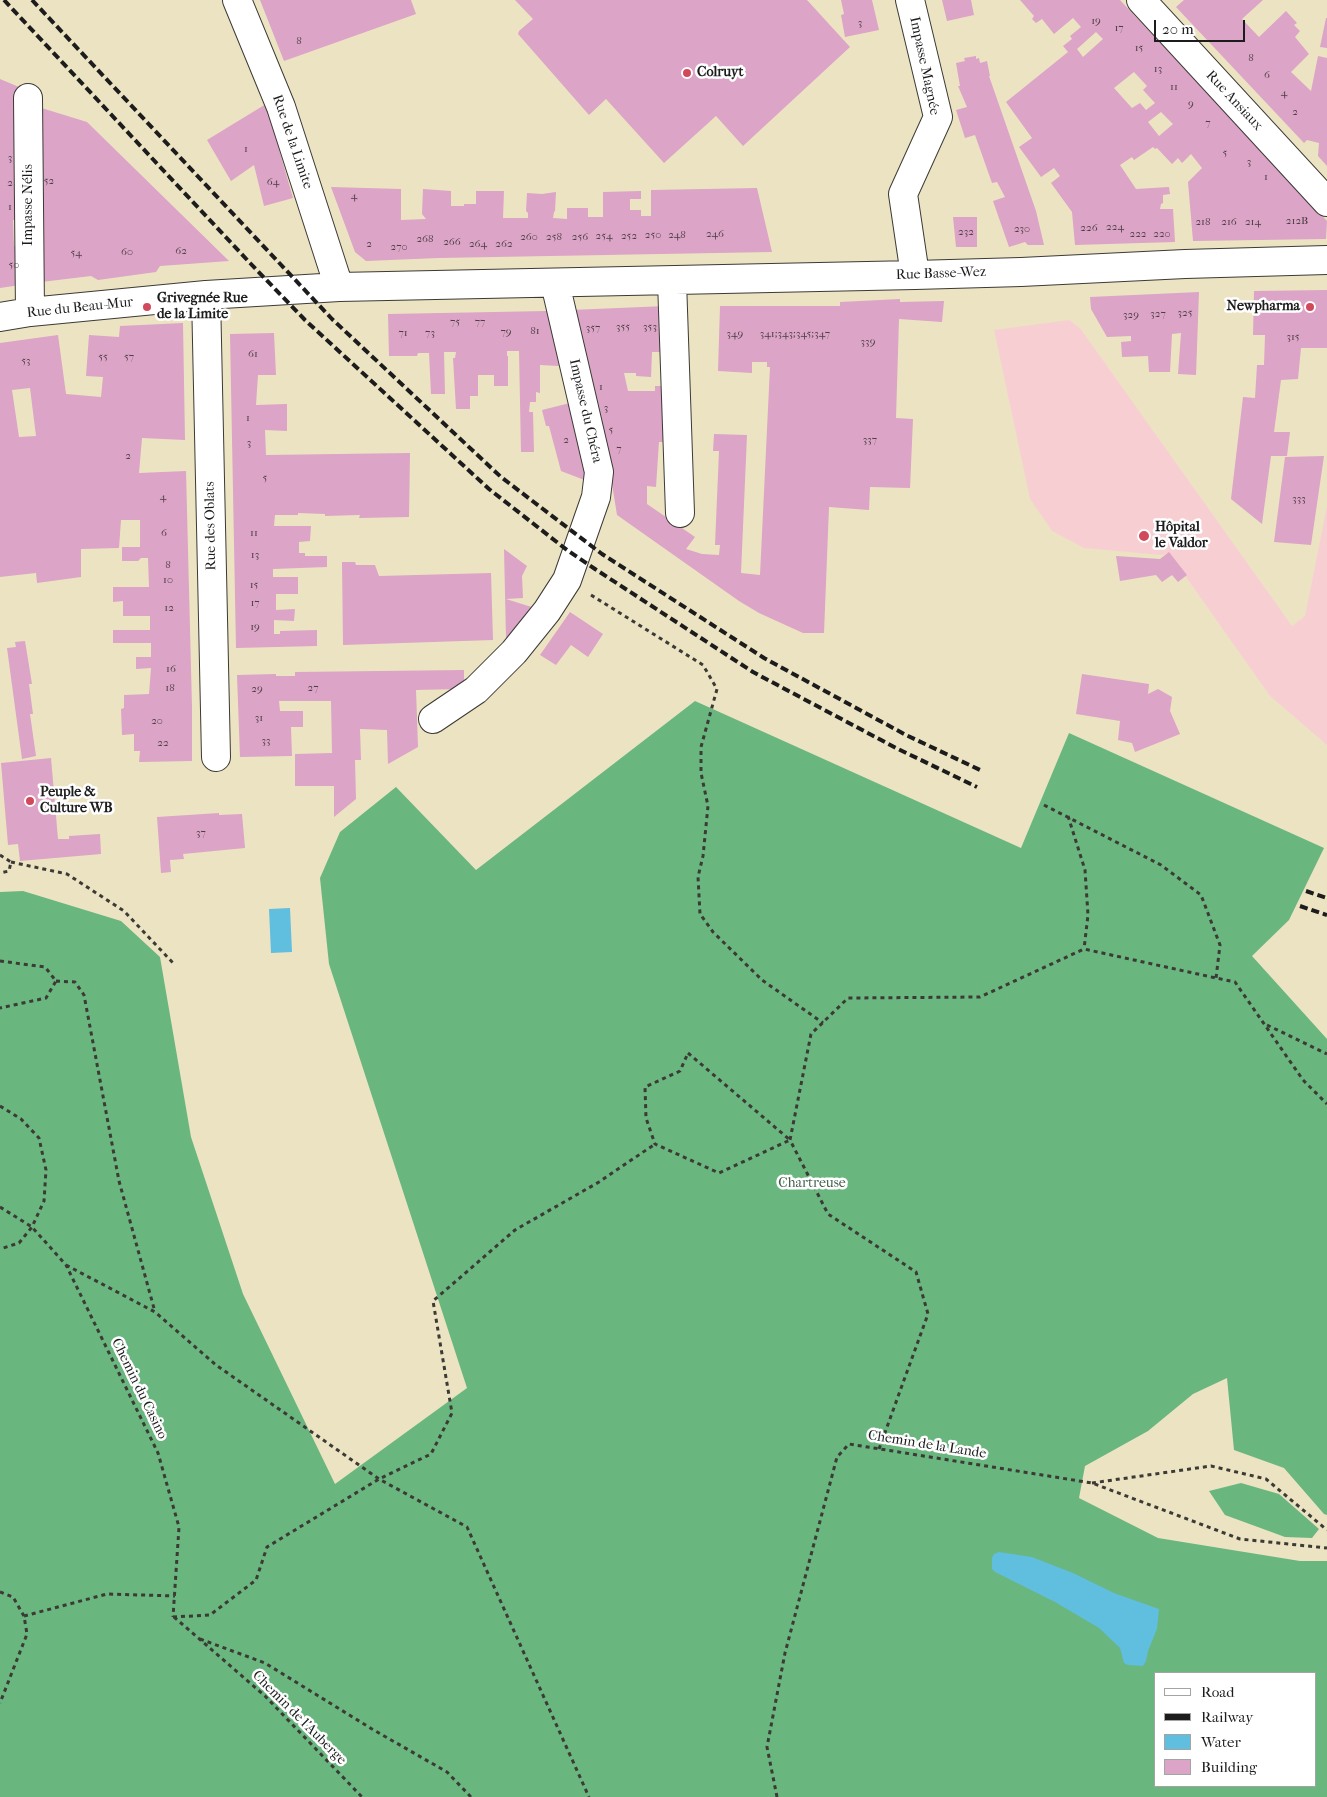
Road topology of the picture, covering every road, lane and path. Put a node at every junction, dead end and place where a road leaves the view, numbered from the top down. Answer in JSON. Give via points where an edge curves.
{"nodes":[{"id":1,"x":237,"y":0,"type":"edge"},
{"id":2,"x":910,"y":0,"type":"edge"},
{"id":3,"x":918,"y":0,"type":"edge"},
{"id":4,"x":1142,"y":0,"type":"edge"},
{"id":5,"x":940,"y":80,"type":"dead end"},
{"id":6,"x":28,"y":98,"type":"dead end"},
{"id":7,"x":1327,"y":202,"type":"edge"},
{"id":8,"x":1327,"y":260,"type":"edge"},
{"id":9,"x":915,"y":275,"type":"junction"},
{"id":10,"x":672,"y":281,"type":"junction"},
{"id":11,"x":555,"y":283,"type":"junction"},
{"id":12,"x":339,"y":287,"type":"junction"},
{"id":13,"x":206,"y":295,"type":"junction"},
{"id":14,"x":30,"y":312,"type":"junction"},
{"id":15,"x":0,"y":317,"type":"edge"},
{"id":16,"x":680,"y":513,"type":"dead end"},
{"id":17,"x":567,"y":580,"type":"junction"},
{"id":18,"x":433,"y":719,"type":"dead end"},
{"id":19,"x":216,"y":757,"type":"dead end"},
{"id":20,"x":1044,"y":805,"type":"dead end"},
{"id":21,"x":1068,"y":816,"type":"junction"},
{"id":22,"x":0,"y":856,"type":"edge"},
{"id":23,"x":11,"y":862,"type":"junction"},
{"id":24,"x":0,"y":874,"type":"edge"},
{"id":25,"x":1084,"y":949,"type":"junction"},
{"id":26,"x":0,"y":961,"type":"edge"},
{"id":27,"x":174,"y":964,"type":"dead end"},
{"id":28,"x":1216,"y":978,"type":"junction"},
{"id":29,"x":56,"y":980,"type":"junction"},
{"id":30,"x":0,"y":1008,"type":"edge"},
{"id":31,"x":823,"y":1023,"type":"junction"},
{"id":32,"x":1265,"y":1025,"type":"junction"},
{"id":33,"x":1327,"y":1054,"type":"edge"},
{"id":34,"x":1327,"y":1104,"type":"edge"},
{"id":35,"x":0,"y":1106,"type":"edge"},
{"id":36,"x":790,"y":1140,"type":"junction"},
{"id":37,"x":655,"y":1144,"type":"junction"},
{"id":38,"x":0,"y":1207,"type":"edge"},
{"id":39,"x":32,"y":1226,"type":"junction"},
{"id":40,"x":0,"y":1249,"type":"edge"},
{"id":41,"x":66,"y":1265,"type":"junction"},
{"id":42,"x":155,"y":1312,"type":"junction"},
{"id":43,"x":879,"y":1449,"type":"junction"},
{"id":44,"x":379,"y":1479,"type":"junction"},
{"id":45,"x":1092,"y":1483,"type":"junction"},
{"id":46,"x":1327,"y":1530,"type":"edge"},
{"id":47,"x":1327,"y":1548,"type":"edge"},
{"id":48,"x":0,"y":1592,"type":"edge"},
{"id":49,"x":175,"y":1596,"type":"junction"},
{"id":50,"x":24,"y":1616,"type":"junction"},
{"id":51,"x":173,"y":1617,"type":"junction"},
{"id":52,"x":200,"y":1639,"type":"junction"},
{"id":53,"x":0,"y":1703,"type":"edge"},
{"id":54,"x":362,"y":1797,"type":"edge"},
{"id":55,"x":471,"y":1797,"type":"edge"},
{"id":56,"x":589,"y":1797,"type":"edge"},
{"id":57,"x":777,"y":1797,"type":"edge"}],
"edges":[{"from":1,"to":12,"type":"street","name":"Rue de la Limite","via":[[281,107]]},
{"from":2,"to":9,"type":"street","name":"Impasse Magnée","via":[[938,117],[903,194]]},
{"from":3,"to":5,"type":"street"},
{"from":4,"to":7,"type":"street","name":"Rue Ansiaux"},
{"from":6,"to":14,"type":"street","name":"Impasse Nélis"},
{"from":8,"to":9,"type":"street","name":"Rue Basse-Wez"},
{"from":9,"to":10,"type":"street","name":"Rue Basse-Wez"},
{"from":10,"to":11,"type":"street","name":"Rue Basse-Wez"},
{"from":10,"to":16,"type":"street"},
{"from":11,"to":12,"type":"street","name":"Rue Basse-Wez"},
{"from":11,"to":17,"type":"street","name":"Impasse du Chéra","via":[[600,472],[596,497]]},
{"from":12,"to":13,"type":"street","name":"Rue du Beau-Mur"},
{"from":13,"to":14,"type":"street","name":"Rue du Beau-Mur"},
{"from":13,"to":19,"type":"street","name":"Rue des Oblats"},
{"from":14,"to":15,"type":"street","name":"Rue du Beau-Mur"},
{"from":17,"to":18,"type":"street","name":"Impasse du Chéra","via":[[514,652],[476,690]]},
{"from":17,"to":31,"type":"path","via":[[703,665],[708,673],[717,689],[701,747],[701,773],[708,806],[698,877],[700,914],[713,932],[762,980]]},
{"from":20,"to":21,"type":"path"},
{"from":21,"to":25,"type":"path","via":[[1085,870],[1088,915]]},
{"from":21,"to":28,"type":"path","via":[[1161,865],[1201,895],[1220,945]]},
{"from":22,"to":23,"type":"path"},
{"from":23,"to":24,"type":"path","via":[[9,870]]},
{"from":23,"to":27,"type":"path","via":[[66,874],[124,911]]},
{"from":25,"to":28,"type":"path"},
{"from":25,"to":31,"type":"path","via":[[980,997],[848,998]]},
{"from":26,"to":29,"type":"path","via":[[45,967]]},
{"from":28,"to":32,"type":"path","via":[[1235,982]]},
{"from":29,"to":30,"type":"path","via":[[46,998]]},
{"from":29,"to":42,"type":"path","via":[[75,982],[84,995],[119,1180]]},
{"from":31,"to":36,"type":"path","via":[[811,1034]]},
{"from":32,"to":33,"type":"path"},
{"from":32,"to":34,"type":"path","via":[[1303,1080]]},
{"from":35,"to":39,"type":"path","via":[[21,1119],[39,1138],[46,1170],[44,1201]]},
{"from":36,"to":37,"type":"path","via":[[719,1173]]},
{"from":36,"to":37,"type":"path","via":[[688,1053],[680,1071],[645,1087],[646,1118]]},
{"from":36,"to":43,"type":"path","via":[[828,1214],[916,1272],[928,1314]]},
{"from":37,"to":44,"type":"path","via":[[599,1182],[515,1230],[433,1302],[452,1413],[431,1454]]},
{"from":38,"to":39,"type":"path","name":"Chemin du Casino"},
{"from":39,"to":40,"type":"path","via":[[19,1244]]},
{"from":39,"to":41,"type":"path","name":"Chemin du Casino"},
{"from":41,"to":42,"type":"path"},
{"from":41,"to":49,"type":"path","name":"Chemin du Casino","via":[[158,1453],[179,1527]]},
{"from":42,"to":44,"type":"path","via":[[216,1365]]},
{"from":43,"to":45,"type":"path","name":"Chemin de la Lande"},
{"from":43,"to":57,"type":"path","name":"Chemin de la Lande","via":[[849,1444],[837,1457],[785,1653],[767,1747]]},
{"from":44,"to":51,"type":"path","via":[[267,1547],[256,1580],[210,1615]]},
{"from":44,"to":56,"type":"path","via":[[467,1527]]},
{"from":45,"to":46,"type":"path","via":[[1211,1466],[1266,1479]]},
{"from":45,"to":47,"type":"path","name":"Chemin de la Lande","via":[[1240,1539]]},
{"from":48,"to":50,"type":"path","via":[[13,1597]]},
{"from":49,"to":50,"type":"path","via":[[107,1594]]},
{"from":49,"to":51,"type":"path","name":"Chemin du Casino"},
{"from":50,"to":53,"type":"path","via":[[27,1634]]},
{"from":51,"to":52,"type":"path","name":"Chemin de l'Auberge"},
{"from":52,"to":54,"type":"path","name":"Chemin de l'Auberge","via":[[265,1696]]},
{"from":52,"to":55,"type":"path","via":[[264,1663],[447,1772]]}]}
